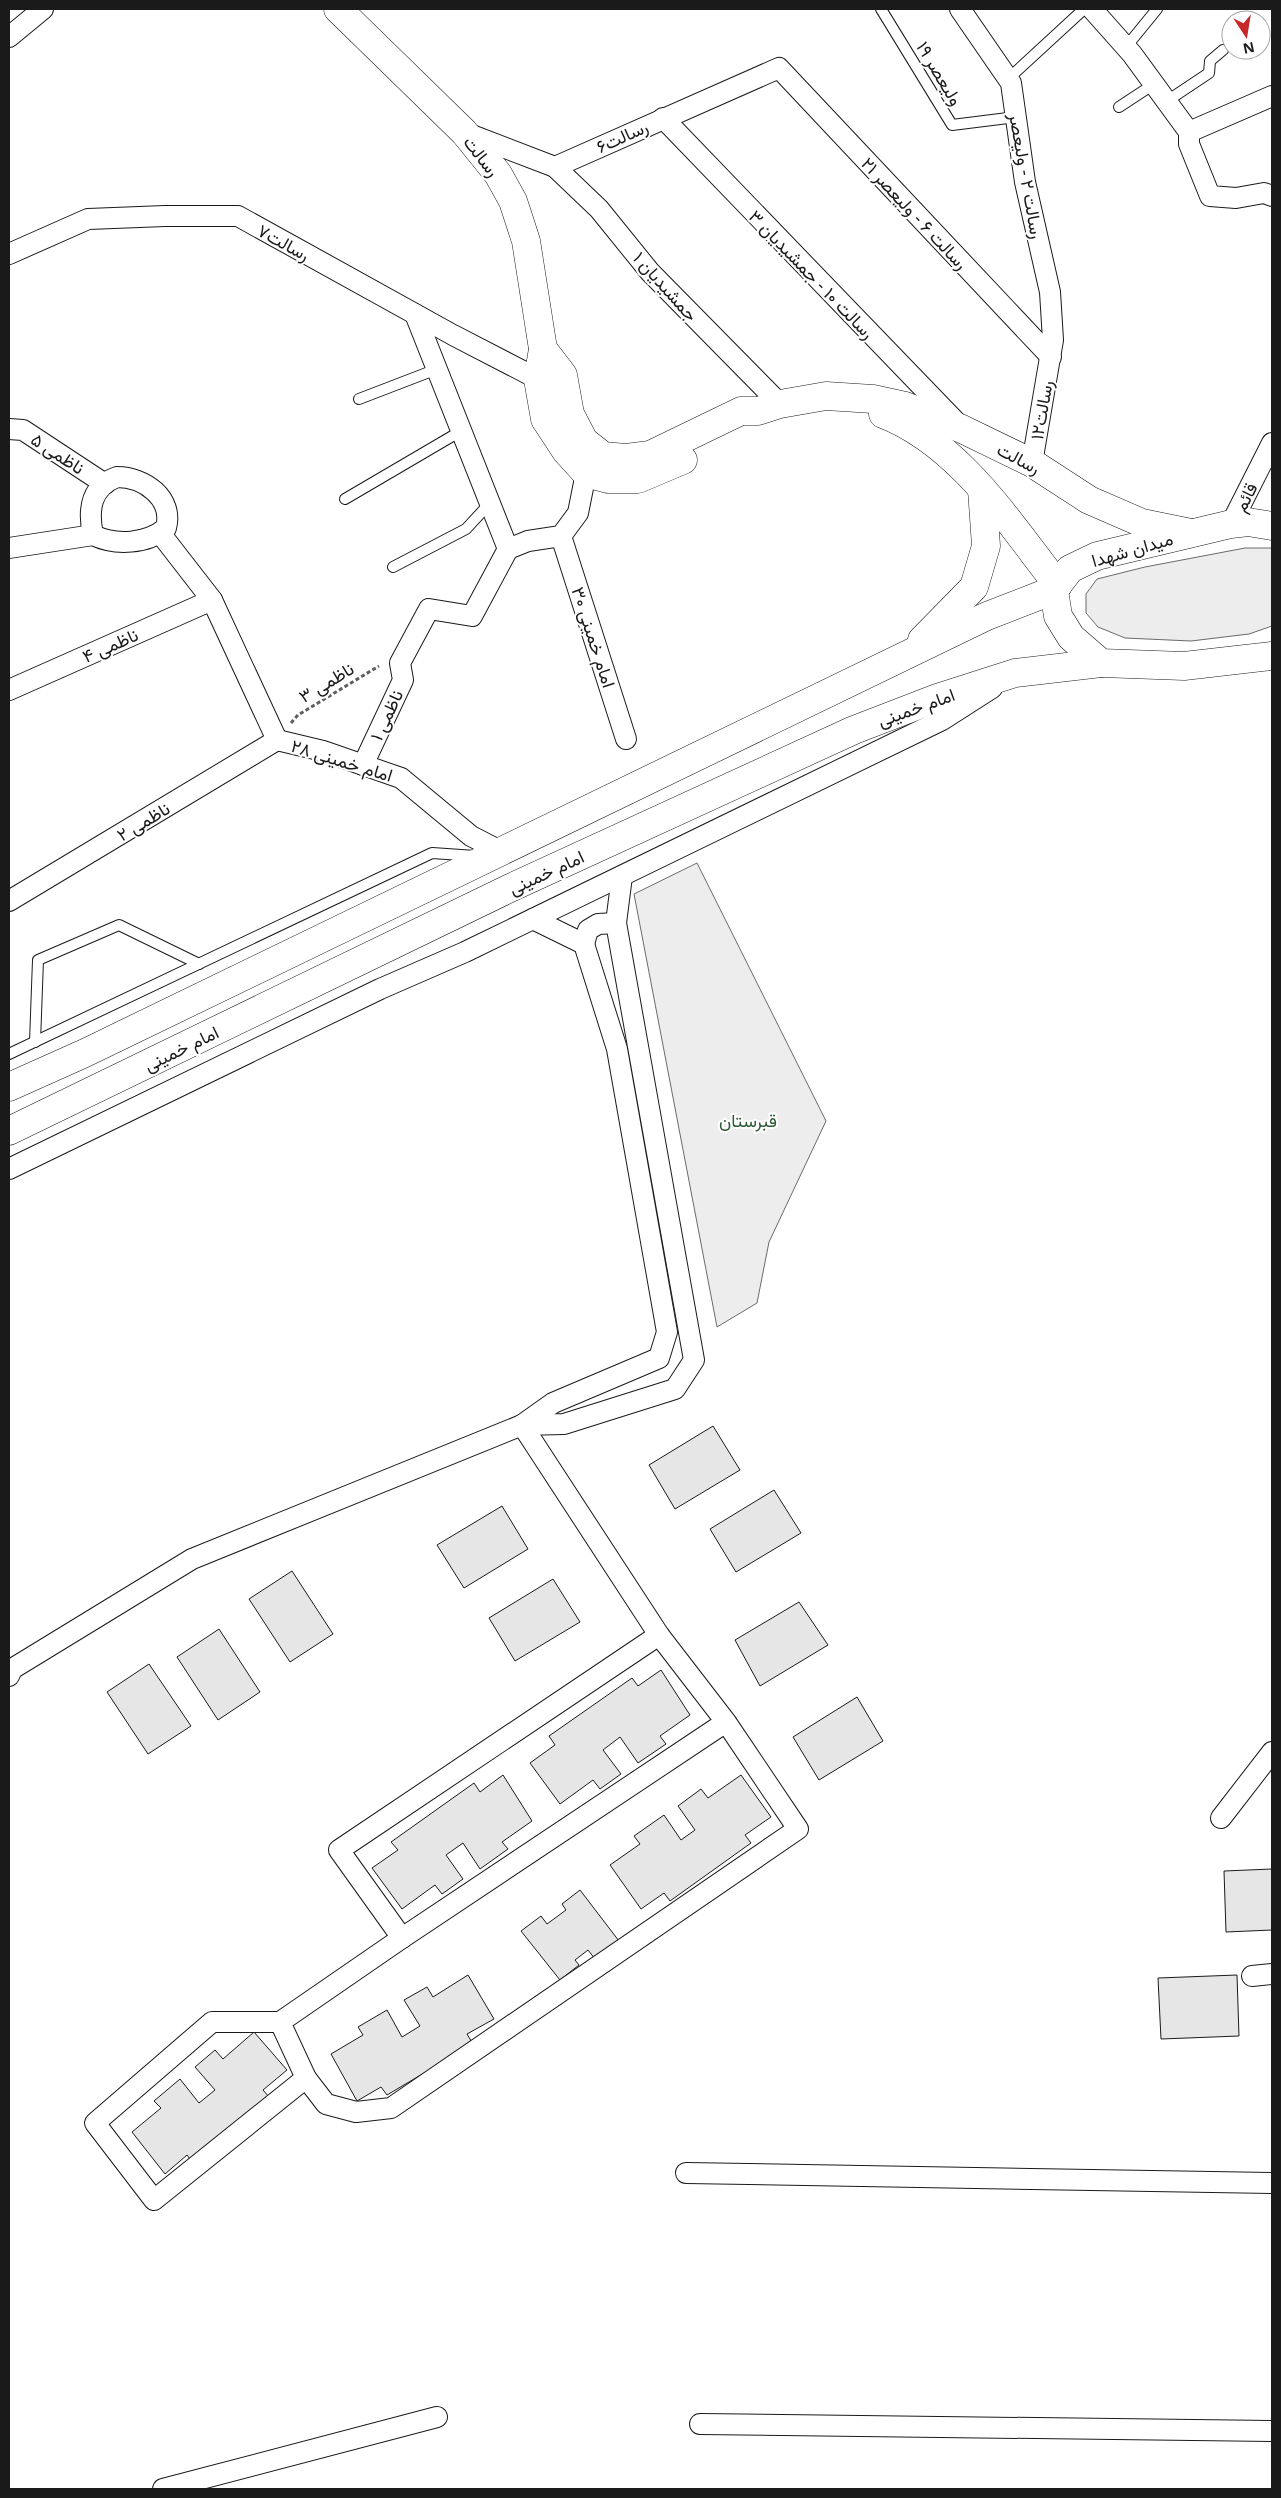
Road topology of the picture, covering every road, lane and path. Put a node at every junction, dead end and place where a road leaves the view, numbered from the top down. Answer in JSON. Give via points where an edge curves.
{"nodes":[{"id":1,"x":43,"y":9,"type":"edge"},
{"id":2,"x":881,"y":9,"type":"edge"},
{"id":3,"x":960,"y":9,"type":"edge"},
{"id":4,"x":1084,"y":9,"type":"edge"},
{"id":5,"x":1092,"y":9,"type":"edge"},
{"id":6,"x":1157,"y":9,"type":"edge"},
{"id":7,"x":343,"y":10,"type":"edge"},
{"id":8,"x":9,"y":37,"type":"edge"},
{"id":9,"x":1126,"y":47,"type":"junction"},
{"id":10,"x":1221,"y":52,"type":"edge"},
{"id":11,"x":779,"y":68,"type":"joint"},
{"id":12,"x":1008,"y":79,"type":"junction"},
{"id":13,"x":1154,"y":84,"type":"junction"},
{"id":14,"x":1272,"y":96,"type":"edge"},
{"id":15,"x":1167,"y":101,"type":"junction"},
{"id":16,"x":1119,"y":107,"type":"dead end"},
{"id":17,"x":1016,"y":117,"type":"junction"},
{"id":18,"x":663,"y":118,"type":"junction"},
{"id":19,"x":464,"y":132,"type":"junction"},
{"id":20,"x":1189,"y":132,"type":"junction"},
{"id":21,"x":555,"y":167,"type":"junction"},
{"id":22,"x":1272,"y":196,"type":"edge"},
{"id":23,"x":9,"y":254,"type":"edge"},
{"id":24,"x":415,"y":314,"type":"junction"},
{"id":25,"x":543,"y":349,"type":"junction"},
{"id":26,"x":1050,"y":357,"type":"junction"},
{"id":27,"x":437,"y":369,"type":"junction"},
{"id":28,"x":538,"y":379,"type":"junction"},
{"id":29,"x":842,"y":398,"type":"junction"},
{"id":30,"x":358,"y":399,"type":"dead end"},
{"id":31,"x":769,"y":408,"type":"junction"},
{"id":32,"x":962,"y":429,"type":"junction"},
{"id":33,"x":9,"y":430,"type":"edge"},
{"id":34,"x":461,"y":431,"type":"junction"},
{"id":35,"x":1272,"y":442,"type":"edge"},
{"id":36,"x":1032,"y":464,"type":"junction"},
{"id":37,"x":586,"y":473,"type":"junction"},
{"id":38,"x":105,"y":484,"type":"junction"},
{"id":39,"x":982,"y":490,"type":"junction"},
{"id":40,"x":345,"y":499,"type":"dead end"},
{"id":41,"x":490,"y":503,"type":"junction"},
{"id":42,"x":1272,"y":511,"type":"edge"},
{"id":43,"x":1250,"y":524,"type":"edge"},
{"id":44,"x":160,"y":533,"type":"junction"},
{"id":45,"x":1191,"y":533,"type":"junction"},
{"id":46,"x":93,"y":535,"type":"junction"},
{"id":47,"x":561,"y":536,"type":"junction"},
{"id":48,"x":9,"y":548,"type":"edge"},
{"id":49,"x":508,"y":549,"type":"junction"},
{"id":50,"x":393,"y":566,"type":"dead end"},
{"id":51,"x":1056,"y":587,"type":"junction"},
{"id":52,"x":212,"y":600,"type":"junction"},
{"id":53,"x":910,"y":653,"type":"junction"},
{"id":54,"x":1272,"y":656,"type":"edge"},
{"id":55,"x":400,"y":663,"type":"junction"},
{"id":56,"x":1101,"y":663,"type":"junction"},
{"id":57,"x":1015,"y":673,"type":"junction"},
{"id":58,"x":9,"y":690,"type":"edge"},
{"id":59,"x":626,"y":739,"type":"dead end"},
{"id":60,"x":277,"y":740,"type":"junction"},
{"id":61,"x":363,"y":765,"type":"junction"},
{"id":62,"x":497,"y":855,"type":"junction"},
{"id":63,"x":622,"y":876,"type":"junction"},
{"id":64,"x":9,"y":901,"type":"edge"},
{"id":65,"x":533,"y":919,"type":"junction"},
{"id":66,"x":616,"y":923,"type":"junction"},
{"id":67,"x":584,"y":944,"type":"junction"},
{"id":68,"x":366,"y":958,"type":"junction"},
{"id":69,"x":199,"y":964,"type":"junction"},
{"id":70,"x":380,"y":989,"type":"junction"},
{"id":71,"x":35,"y":1042,"type":"junction"},
{"id":72,"x":9,"y":1054,"type":"edge"},
{"id":73,"x":9,"y":1087,"type":"edge"},
{"id":74,"x":9,"y":1131,"type":"edge"},
{"id":75,"x":9,"y":1169,"type":"edge"},
{"id":76,"x":660,"y":1358,"type":"junction"},
{"id":77,"x":686,"y":1373,"type":"junction"},
{"id":78,"x":522,"y":1425,"type":"junction"},
{"id":79,"x":659,"y":1635,"type":"junction"},
{"id":80,"x":9,"y":1676,"type":"edge"},
{"id":81,"x":726,"y":1722,"type":"junction"},
{"id":82,"x":1272,"y":1752,"type":"edge"},
{"id":83,"x":1221,"y":1818,"type":"dead end"},
{"id":84,"x":402,"y":1938,"type":"junction"},
{"id":85,"x":1272,"y":1974,"type":"edge"},
{"id":86,"x":1252,"y":1976,"type":"dead end"},
{"id":87,"x":280,"y":2022,"type":"junction"},
{"id":88,"x":306,"y":2078,"type":"junction"},
{"id":89,"x":686,"y":2173,"type":"dead end"},
{"id":90,"x":1272,"y":2183,"type":"edge"},
{"id":91,"x":437,"y":2417,"type":"dead end"},
{"id":92,"x":700,"y":2424,"type":"dead end"},
{"id":93,"x":1272,"y":2431,"type":"edge"},
{"id":94,"x":163,"y":2489,"type":"edge"}],
"edges":[{"from":1,"to":8,"type":"street"},
{"from":2,"to":17,"type":"lane","name":"ولیعصر ۱۹","via":[[952,125]]},
{"from":3,"to":12,"type":"street","name":"رسالت ۲ - ولیعصر"},
{"from":4,"to":12,"type":"lane"},
{"from":5,"to":9,"type":"street"},
{"from":6,"to":9,"type":"lane"},
{"from":7,"to":19,"type":"main road","name":"رسالت"},
{"from":9,"to":13,"type":"street"},
{"from":10,"to":15,"type":"lane","via":[[1210,61],[1209,73]]},
{"from":11,"to":18,"type":"street","name":"رسالت۶"},
{"from":11,"to":26,"type":"street","name":"رسالت ۶ - ولیعصر ۲۱"},
{"from":12,"to":17,"type":"street","name":"رسالت ۲ - ولیعصر"},
{"from":13,"to":15,"type":"street"},
{"from":13,"to":16,"type":"lane"},
{"from":14,"to":20,"type":"street"},
{"from":15,"to":20,"type":"street"},
{"from":17,"to":26,"type":"street","name":"رسالت ۲ - ولیعصر","via":[[1025,182],[1050,292],[1053,340]]},
{"from":18,"to":21,"type":"street","name":"رسالت۶"},
{"from":18,"to":32,"type":"street","name":"رسالت ۱۰ - جمشیدیان ۳"},
{"from":19,"to":21,"type":"street"},
{"from":19,"to":25,"type":"main road","name":"رسالت","via":[[498,174],[513,201],[526,240]]},
{"from":20,"to":22,"type":"street","via":[[1189,144],[1210,196],[1236,198],[1264,193]]},
{"from":21,"to":31,"type":"street","name":"جمشیدیان ۱","via":[[599,209]]},
{"from":23,"to":24,"type":"street","name":"رسالت۷","via":[[88,219],[238,216]]},
{"from":24,"to":27,"type":"street"},
{"from":24,"to":28,"type":"street","name":"رسالت۷"},
{"from":25,"to":28,"type":"main road","name":"رسالت"},
{"from":25,"to":31,"type":"main road","name":"رسالت","via":[[563,375],[570,414],[584,441],[603,456],[650,455],[741,411]]},
{"from":26,"to":36,"type":"street","name":"رسالت۱۲"},
{"from":27,"to":30,"type":"lane"},
{"from":27,"to":34,"type":"street"},
{"from":28,"to":37,"type":"main road","name":"رسالت","via":[[545,419],[566,451]]},
{"from":29,"to":31,"type":"main road","name":"رسالت","via":[[826,396]]},
{"from":29,"to":32,"type":"main road","name":"رسالت","via":[[874,399],[905,406]]},
{"from":29,"to":39,"type":"main road","name":"رسالت","via":[[906,423],[956,461]]},
{"from":31,"to":37,"type":"main road","via":[[747,425],[696,454],[638,479],[608,480]]},
{"from":32,"to":36,"type":"main road","name":"رسالت"},
{"from":33,"to":38,"type":"street","name":"ناظمی ۵","via":[[23,430]]},
{"from":34,"to":40,"type":"lane"},
{"from":34,"to":41,"type":"street"},
{"from":35,"to":43,"type":"street","name":"قائم"},
{"from":36,"to":45,"type":"main road","name":"رسالت","via":[[1089,500],[1142,523]]},
{"from":37,"to":47,"type":"street","via":[[578,513]]},
{"from":38,"to":44,"type":"street","via":[[117,477],[131,477],[156,492],[165,506],[168,520]]},
{"from":38,"to":46,"type":"street","via":[[94,495],[91,504]]},
{"from":39,"to":51,"type":"main road","name":"رسالت"},
{"from":39,"to":53,"type":"main road","via":[[986,546],[974,587]]},
{"from":41,"to":49,"type":"street"},
{"from":41,"to":50,"type":"lane","via":[[466,529]]},
{"from":42,"to":43,"type":"main road","name":"میدان شهدا"},
{"from":43,"to":45,"type":"main road","name":"میدان شهدا"},
{"from":44,"to":46,"type":"street","via":[[150,538],[127,541],[104,540]]},
{"from":44,"to":52,"type":"street"},
{"from":45,"to":51,"type":"main road","name":"میدان شهدا","via":[[1097,556],[1070,569]]},
{"from":46,"to":48,"type":"street"},
{"from":47,"to":49,"type":"street","via":[[528,541]]},
{"from":47,"to":59,"type":"street","name":"امام خمینی ۳۰"},
{"from":49,"to":55,"type":"street","via":[[472,616],[429,609]]},
{"from":51,"to":53,"type":"main road","name":"امام خمینی"},
{"from":51,"to":56,"type":"main road","via":[[1058,616],[1071,636]]},
{"from":52,"to":58,"type":"street","name":"ناظمی ۴"},
{"from":52,"to":60,"type":"street"},
{"from":53,"to":62,"type":"main road","name":"امام خمینی"},
{"from":54,"to":56,"type":"main road","via":[[1184,666]]},
{"from":55,"to":60,"type":"path","name":"ناظمی ۳","via":[[377,666],[298,715]]},
{"from":55,"to":61,"type":"street","name":"ناظمی ۱","via":[[403,680]]},
{"from":56,"to":57,"type":"main road","name":"امام خمینی"},
{"from":57,"to":63,"type":"street","via":[[942,720]]},
{"from":57,"to":68,"type":"main road","name":"امام خمینی","via":[[854,730]]},
{"from":60,"to":61,"type":"street","name":"امام خمینی ۲۸"},
{"from":60,"to":64,"type":"street","name":"ناظمی ۲"},
{"from":61,"to":62,"type":"street","name":"امام خمینی ۲۸","via":[[400,778]]},
{"from":62,"to":69,"type":"lane","via":[[432,852]]},
{"from":62,"to":73,"type":"main road","name":"امام خمینی"},
{"from":63,"to":65,"type":"street"},
{"from":63,"to":66,"type":"street"},
{"from":65,"to":67,"type":"street"},
{"from":65,"to":70,"type":"street"},
{"from":66,"to":67,"type":"street","via":[[598,924],[588,930]]},
{"from":66,"to":77,"type":"street","via":[[694,1360]]},
{"from":67,"to":76,"type":"street","via":[[617,1049],[667,1332]]},
{"from":68,"to":70,"type":"street"},
{"from":68,"to":74,"type":"main road","name":"امام خمینی"},
{"from":69,"to":71,"type":"lane"},
{"from":69,"to":71,"type":"lane","via":[[119,924],[38,960]]},
{"from":70,"to":75,"type":"street"},
{"from":71,"to":72,"type":"lane"},
{"from":76,"to":77,"type":"street"},
{"from":76,"to":78,"type":"street","via":[[553,1404]]},
{"from":77,"to":78,"type":"street","via":[[675,1389],[629,1404],[564,1424]]},
{"from":78,"to":79,"type":"street"},
{"from":78,"to":80,"type":"street","via":[[192,1559],[12,1669]]},
{"from":79,"to":81,"type":"street"},
{"from":79,"to":84,"type":"street","via":[[339,1850]]},
{"from":81,"to":84,"type":"street"},
{"from":81,"to":88,"type":"street","via":[[798,1829],[391,2108],[356,2112],[326,2104]]},
{"from":82,"to":83,"type":"street"},
{"from":84,"to":87,"type":"street"},
{"from":85,"to":86,"type":"street"},
{"from":87,"to":88,"type":"street"},
{"from":87,"to":88,"type":"street","via":[[212,2022],[95,2123],[154,2200]]},
{"from":89,"to":90,"type":"street"},
{"from":91,"to":94,"type":"street"},
{"from":92,"to":93,"type":"street"}]}
